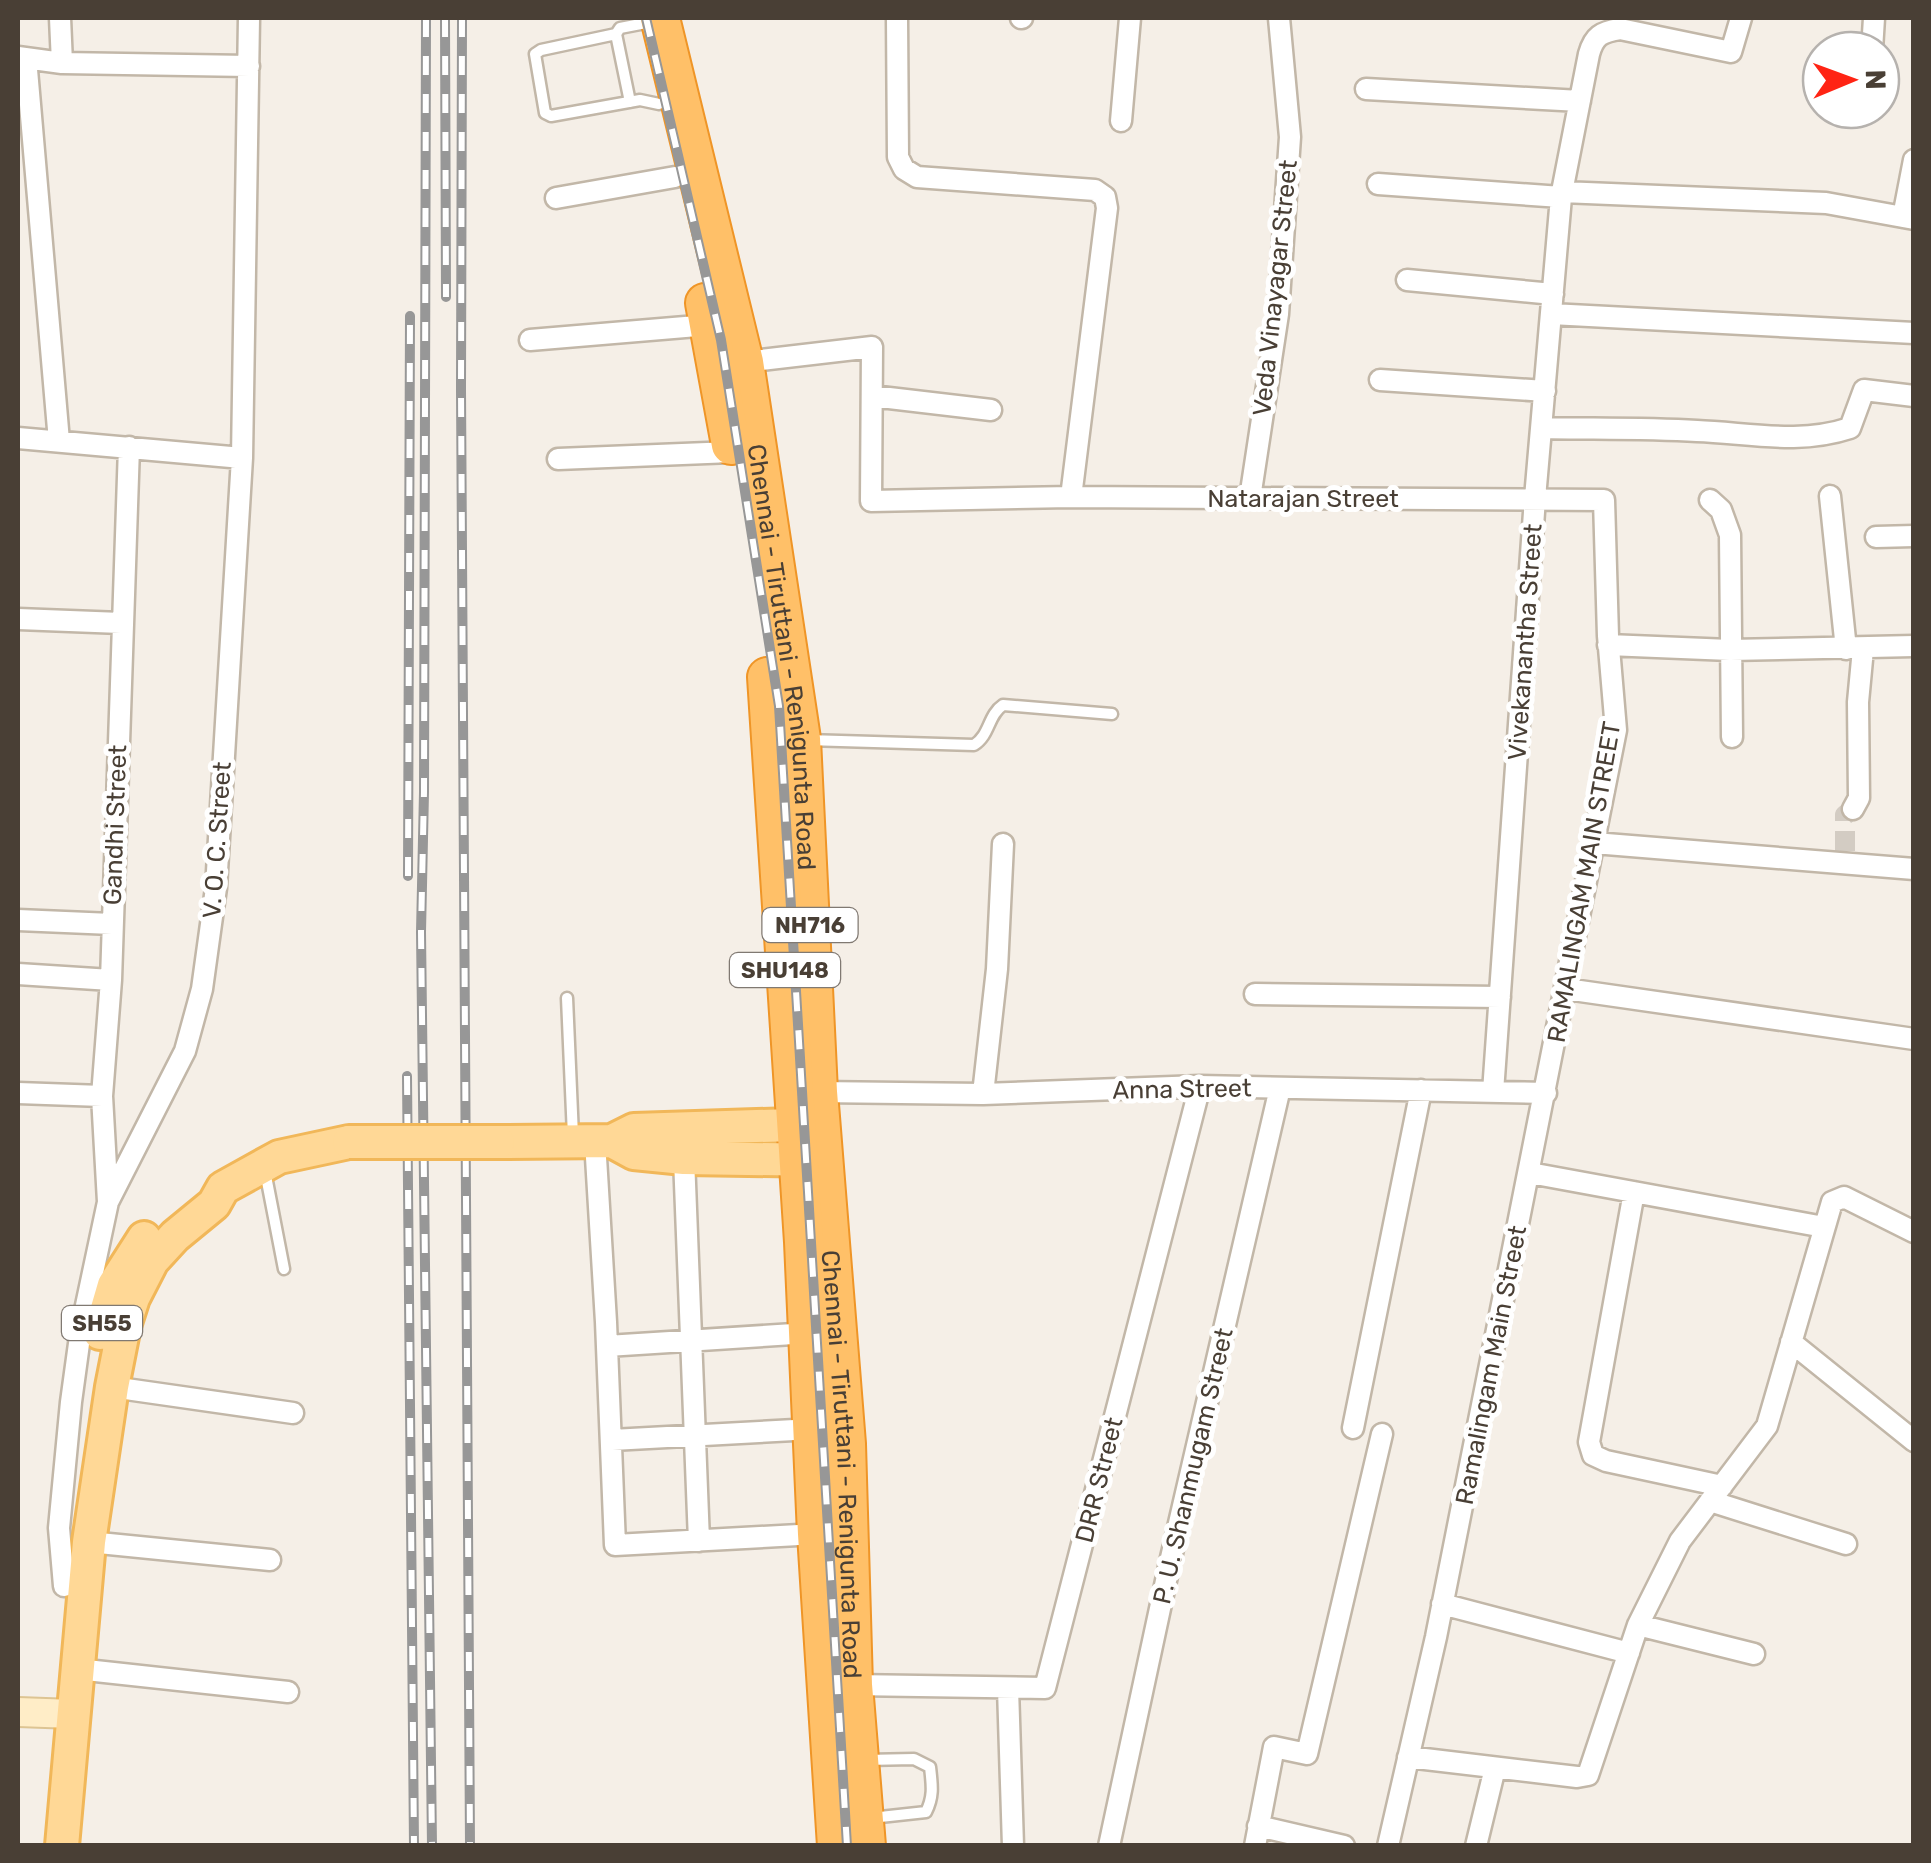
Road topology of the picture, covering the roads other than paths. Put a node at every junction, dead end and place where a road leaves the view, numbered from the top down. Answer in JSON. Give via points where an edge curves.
{"nodes":[{"id":1,"x":60,"y":18,"type":"edge"},
{"id":2,"x":249,"y":18,"type":"edge"},
{"id":3,"x":897,"y":18,"type":"edge"},
{"id":4,"x":1130,"y":18,"type":"edge"},
{"id":5,"x":1279,"y":18,"type":"edge"},
{"id":6,"x":1741,"y":18,"type":"edge"},
{"id":7,"x":643,"y":22,"type":"edge"},
{"id":8,"x":22,"y":57,"type":"edge"},
{"id":9,"x":62,"y":63,"type":"junction"},
{"id":10,"x":249,"y":66,"type":"junction"},
{"id":11,"x":1366,"y":89,"type":"dead end"},
{"id":12,"x":1580,"y":101,"type":"junction"},
{"id":13,"x":644,"y":103,"type":"junction"},
{"id":14,"x":1121,"y":121,"type":"dead end"},
{"id":15,"x":1914,"y":160,"type":"edge"},
{"id":16,"x":676,"y":178,"type":"junction"},
{"id":17,"x":1378,"y":184,"type":"dead end"},
{"id":18,"x":1562,"y":194,"type":"junction"},
{"id":19,"x":556,"y":198,"type":"dead end"},
{"id":20,"x":1908,"y":218,"type":"edge"},
{"id":21,"x":1407,"y":280,"type":"dead end"},
{"id":22,"x":1552,"y":304,"type":"junction"},
{"id":23,"x":709,"y":325,"type":"junction"},
{"id":24,"x":1914,"y":333,"type":"edge"},
{"id":25,"x":530,"y":340,"type":"dead end"},
{"id":26,"x":730,"y":363,"type":"junction"},
{"id":27,"x":1380,"y":380,"type":"dead end"},
{"id":28,"x":1545,"y":391,"type":"junction"},
{"id":29,"x":872,"y":396,"type":"junction"},
{"id":30,"x":1914,"y":396,"type":"edge"},
{"id":31,"x":992,"y":410,"type":"dead end"},
{"id":32,"x":1542,"y":428,"type":"junction"},
{"id":33,"x":18,"y":438,"type":"edge"},
{"id":34,"x":60,"y":441,"type":"junction"},
{"id":35,"x":129,"y":448,"type":"junction"},
{"id":36,"x":732,"y":452,"type":"junction"},
{"id":37,"x":242,"y":458,"type":"junction"},
{"id":38,"x":558,"y":459,"type":"dead end"},
{"id":39,"x":1830,"y":496,"type":"dead end"},
{"id":40,"x":1071,"y":498,"type":"junction"},
{"id":41,"x":1250,"y":498,"type":"junction"},
{"id":42,"x":1535,"y":498,"type":"junction"},
{"id":43,"x":1710,"y":500,"type":"dead end"},
{"id":44,"x":1914,"y":536,"type":"edge"},
{"id":45,"x":1876,"y":537,"type":"dead end"},
{"id":46,"x":18,"y":619,"type":"edge"},
{"id":47,"x":121,"y":623,"type":"junction"},
{"id":48,"x":1608,"y":646,"type":"junction"},
{"id":49,"x":1914,"y":646,"type":"edge"},
{"id":50,"x":1854,"y":649,"type":"junction"},
{"id":51,"x":1730,"y":650,"type":"junction"},
{"id":52,"x":1112,"y":714,"type":"dead end"},
{"id":53,"x":787,"y":738,"type":"junction"},
{"id":54,"x":1732,"y":738,"type":"dead end"},
{"id":55,"x":1854,"y":809,"type":"tunnel mouth"},
{"id":56,"x":1594,"y":843,"type":"junction"},
{"id":57,"x":1003,"y":844,"type":"dead end"},
{"id":58,"x":1914,"y":869,"type":"edge"},
{"id":59,"x":18,"y":920,"type":"edge"},
{"id":60,"x":112,"y":924,"type":"junction"},
{"id":61,"x":18,"y":974,"type":"edge"},
{"id":62,"x":111,"y":980,"type":"junction"},
{"id":63,"x":1566,"y":989,"type":"junction"},
{"id":64,"x":1255,"y":994,"type":"dead end"},
{"id":65,"x":567,"y":998,"type":"dead end"},
{"id":66,"x":1500,"y":998,"type":"junction"},
{"id":67,"x":1914,"y":1039,"type":"edge"},
{"id":68,"x":1200,"y":1086,"type":"junction"},
{"id":69,"x":1280,"y":1088,"type":"junction"},
{"id":70,"x":1421,"y":1090,"type":"junction"},
{"id":71,"x":1494,"y":1092,"type":"junction"},
{"id":72,"x":1546,"y":1093,"type":"junction"},
{"id":73,"x":18,"y":1094,"type":"edge"},
{"id":74,"x":982,"y":1094,"type":"junction"},
{"id":75,"x":102,"y":1096,"type":"junction"},
{"id":76,"x":811,"y":1132,"type":"junction"},
{"id":77,"x":593,"y":1141,"type":"junction"},
{"id":78,"x":684,"y":1158,"type":"junction"},
{"id":79,"x":264,"y":1166,"type":"junction"},
{"id":80,"x":1530,"y":1173,"type":"junction"},
{"id":81,"x":223,"y":1188,"type":"junction"},
{"id":82,"x":1634,"y":1192,"type":"junction"},
{"id":83,"x":108,"y":1202,"type":"junction"},
{"id":84,"x":1824,"y":1227,"type":"junction"},
{"id":85,"x":1914,"y":1232,"type":"edge"},
{"id":86,"x":284,"y":1269,"type":"dead end"},
{"id":87,"x":691,"y":1340,"type":"junction"},
{"id":88,"x":1790,"y":1342,"type":"junction"},
{"id":89,"x":608,"y":1346,"type":"junction"},
{"id":90,"x":820,"y":1356,"type":"junction"},
{"id":91,"x":112,"y":1387,"type":"junction"},
{"id":92,"x":293,"y":1412,"type":"dead end"},
{"id":93,"x":1353,"y":1428,"type":"dead end"},
{"id":94,"x":813,"y":1429,"type":"junction"},
{"id":95,"x":1382,"y":1434,"type":"dead end"},
{"id":96,"x":695,"y":1436,"type":"junction"},
{"id":97,"x":612,"y":1440,"type":"junction"},
{"id":98,"x":1914,"y":1441,"type":"edge"},
{"id":99,"x":1716,"y":1494,"type":"junction"},
{"id":100,"x":86,"y":1525,"type":"junction"},
{"id":101,"x":817,"y":1534,"type":"junction"},
{"id":102,"x":699,"y":1540,"type":"junction"},
{"id":103,"x":1846,"y":1544,"type":"dead end"},
{"id":104,"x":270,"y":1560,"type":"dead end"},
{"id":105,"x":64,"y":1586,"type":"junction"},
{"id":106,"x":1442,"y":1604,"type":"junction"},
{"id":107,"x":1638,"y":1626,"type":"junction"},
{"id":108,"x":1629,"y":1653,"type":"junction"},
{"id":109,"x":1754,"y":1654,"type":"dead end"},
{"id":110,"x":77,"y":1669,"type":"junction"},
{"id":111,"x":853,"y":1685,"type":"junction"},
{"id":112,"x":1008,"y":1688,"type":"junction"},
{"id":113,"x":288,"y":1692,"type":"dead end"},
{"id":114,"x":18,"y":1712,"type":"edge"},
{"id":115,"x":62,"y":1714,"type":"junction"},
{"id":116,"x":1408,"y":1757,"type":"junction"},
{"id":117,"x":859,"y":1760,"type":"junction"},
{"id":118,"x":1495,"y":1768,"type":"junction"},
{"id":119,"x":851,"y":1833,"type":"edge"},
{"id":120,"x":1256,"y":1836,"type":"edge"},
{"id":121,"x":42,"y":1846,"type":"edge"},
{"id":122,"x":62,"y":1846,"type":"edge"},
{"id":123,"x":1013,"y":1846,"type":"edge"},
{"id":124,"x":1109,"y":1846,"type":"edge"},
{"id":125,"x":1344,"y":1846,"type":"edge"},
{"id":126,"x":1388,"y":1846,"type":"edge"},
{"id":127,"x":1476,"y":1846,"type":"edge"}],
"edges":[{"from":1,"to":9,"type":"street"},
{"from":2,"to":10,"type":"street","name":"V. O. C. Street"},
{"from":3,"to":40,"type":"street","via":[[898,157],[904,169],[917,177],[1094,190],[1105,197]]},
{"from":4,"to":14,"type":"street"},
{"from":5,"to":41,"type":"street","name":"Veda Vinayagar Street","via":[[1290,151],[1278,314]]},
{"from":6,"to":12,"type":"street","name":"Vivekanantha Street","via":[[1731,52],[1620,29],[1602,32],[1592,42]]},
{"from":7,"to":13,"type":"highway","name":"Chennai - Tiruttani - Renigunta Road"},
{"from":7,"to":13,"type":"lane","via":[[535,54],[550,116]]},
{"from":7,"to":26,"type":"highway","name":"Chennai - Tiruttani - Renigunta Road","number":"NH716"},
{"from":8,"to":9,"type":"street"},
{"from":8,"to":34,"type":"street"},
{"from":9,"to":10,"type":"street"},
{"from":10,"to":37,"type":"street","name":"V. O. C. Street"},
{"from":11,"to":12,"type":"street"},
{"from":12,"to":18,"type":"street","name":"Vivekanantha Street"},
{"from":13,"to":16,"type":"highway","name":"Chennai - Tiruttani - Renigunta Road"},
{"from":15,"to":20,"type":"street"},
{"from":16,"to":19,"type":"street"},
{"from":16,"to":23,"type":"highway","name":"Chennai - Tiruttani - Renigunta Road"},
{"from":17,"to":18,"type":"street"},
{"from":18,"to":20,"type":"street","via":[[1826,203]]},
{"from":18,"to":22,"type":"street","name":"Vivekanantha Street"},
{"from":21,"to":22,"type":"street"},
{"from":22,"to":24,"type":"street"},
{"from":22,"to":28,"type":"street","name":"Vivekanantha Street"},
{"from":23,"to":25,"type":"street"},
{"from":23,"to":26,"type":"highway","name":"Chennai - Tiruttani - Renigunta Road"},
{"from":26,"to":29,"type":"street","via":[[872,347]]},
{"from":26,"to":36,"type":"highway","name":"Chennai - Tiruttani - Renigunta Road"},
{"from":26,"to":53,"type":"highway","name":"Chennai - Tiruttani - Renigunta Road","number":"NH716"},
{"from":27,"to":28,"type":"street"},
{"from":28,"to":32,"type":"street","name":"Vivekanantha Street"},
{"from":29,"to":31,"type":"street"},
{"from":29,"to":40,"type":"street","name":"Natarajan Street","via":[[871,501]]},
{"from":30,"to":32,"type":"street","via":[[1864,390],[1850,428],[1797,438]]},
{"from":32,"to":42,"type":"street","name":"Vivekanantha Street"},
{"from":33,"to":34,"type":"street"},
{"from":34,"to":35,"type":"street"},
{"from":35,"to":37,"type":"street"},
{"from":35,"to":47,"type":"street","name":"Gandhi Street"},
{"from":36,"to":38,"type":"street"},
{"from":36,"to":53,"type":"highway","name":"Chennai - Tiruttani - Renigunta Road","via":[[771,702]]},
{"from":37,"to":83,"type":"street","name":"V. O. C. Street","via":[[216,888],[202,989],[186,1051]]},
{"from":39,"to":50,"type":"street"},
{"from":40,"to":41,"type":"street","name":"Natarajan Street"},
{"from":41,"to":42,"type":"street","name":"Natarajan Street"},
{"from":42,"to":48,"type":"street","name":"RAMALINGAM MAIN STREET","via":[[1604,500]]},
{"from":42,"to":66,"type":"street","name":"Vivekanantha Street"},
{"from":43,"to":51,"type":"street","via":[[1730,534]]},
{"from":44,"to":45,"type":"street"},
{"from":46,"to":47,"type":"street"},
{"from":47,"to":60,"type":"street","name":"Gandhi Street"},
{"from":48,"to":51,"type":"street"},
{"from":48,"to":56,"type":"street","name":"RAMALINGAM MAIN STREET","via":[[1616,730]]},
{"from":49,"to":50,"type":"street"},
{"from":50,"to":51,"type":"street"},
{"from":50,"to":55,"type":"street"},
{"from":51,"to":54,"type":"street"},
{"from":52,"to":53,"type":"lane","via":[[1003,705],[974,746]]},
{"from":53,"to":76,"type":"highway","name":"Chennai - Tiruttani - Renigunta Road","number":"NH716"},
{"from":56,"to":58,"type":"street","via":[[1846,857]]},
{"from":56,"to":63,"type":"street","name":"RAMALINGAM MAIN STREET"},
{"from":57,"to":74,"type":"street"},
{"from":59,"to":60,"type":"street"},
{"from":60,"to":62,"type":"street","name":"Gandhi Street"},
{"from":61,"to":62,"type":"street"},
{"from":62,"to":75,"type":"street","name":"Gandhi Street"},
{"from":63,"to":67,"type":"street"},
{"from":63,"to":72,"type":"street","name":"RAMALINGAM MAIN STREET"},
{"from":64,"to":66,"type":"street"},
{"from":65,"to":77,"type":"lane"},
{"from":66,"to":71,"type":"street","name":"Vivekanantha Street"},
{"from":68,"to":69,"type":"street","name":"Anna Street"},
{"from":68,"to":74,"type":"street","name":"Anna Street"},
{"from":68,"to":112,"type":"street","name":"DRR Street","via":[[1046,1688]]},
{"from":69,"to":70,"type":"street","name":"Anna Street"},
{"from":69,"to":124,"type":"street","name":"P. U. Shanmugam Street"},
{"from":70,"to":71,"type":"street","name":"Anna Street"},
{"from":70,"to":93,"type":"street"},
{"from":71,"to":72,"type":"street","name":"Anna Street"},
{"from":72,"to":80,"type":"street","name":"Ramalingam Main Street"},
{"from":73,"to":75,"type":"street"},
{"from":74,"to":76,"type":"street","name":"Anna Street"},
{"from":75,"to":83,"type":"street","name":"Gandhi Street"},
{"from":76,"to":77,"type":"main road","via":[[634,1130]]},
{"from":76,"to":78,"type":"main road"},
{"from":76,"to":90,"type":"highway","name":"Chennai - Tiruttani - Renigunta Road","number":"NH716"},
{"from":77,"to":78,"type":"main road"},
{"from":77,"to":79,"type":"main road","bridge":true,"via":[[348,1142]]},
{"from":77,"to":89,"type":"street"},
{"from":78,"to":87,"type":"street"},
{"from":79,"to":81,"type":"main road"},
{"from":79,"to":86,"type":"lane"},
{"from":80,"to":82,"type":"street"},
{"from":80,"to":106,"type":"street","name":"Ramalingam Main Street"},
{"from":81,"to":91,"type":"main road","via":[[152,1261],[124,1326]]},
{"from":81,"to":100,"type":"main road","number":"SH55","via":[[204,1186],[158,1221],[114,1285],[102,1322]]},
{"from":82,"to":84,"type":"street"},
{"from":82,"to":99,"type":"street","via":[[1589,1442],[1593,1455],[1606,1461]]},
{"from":83,"to":105,"type":"street","via":[[71,1402],[59,1528]]},
{"from":84,"to":85,"type":"street","via":[[1832,1202],[1844,1197]]},
{"from":84,"to":88,"type":"street"},
{"from":87,"to":89,"type":"street"},
{"from":87,"to":90,"type":"street"},
{"from":87,"to":96,"type":"street"},
{"from":88,"to":98,"type":"street"},
{"from":88,"to":99,"type":"street","via":[[1767,1426]]},
{"from":89,"to":97,"type":"street"},
{"from":90,"to":94,"type":"highway","name":"Chennai - Tiruttani - Renigunta Road"},
{"from":90,"to":111,"type":"highway","name":"Chennai - Tiruttani - Renigunta Road","number":"NH716"},
{"from":91,"to":92,"type":"street"},
{"from":91,"to":100,"type":"main road"},
{"from":94,"to":96,"type":"street"},
{"from":94,"to":101,"type":"highway","name":"Chennai - Tiruttani - Renigunta Road"},
{"from":95,"to":120,"type":"street","via":[[1308,1754],[1274,1748]]},
{"from":96,"to":97,"type":"street"},
{"from":96,"to":102,"type":"street"},
{"from":97,"to":102,"type":"street","via":[[615,1546]]},
{"from":99,"to":103,"type":"street"},
{"from":99,"to":107,"type":"street","via":[[1680,1541]]},
{"from":100,"to":104,"type":"street"},
{"from":100,"to":105,"type":"main road","number":"SH55"},
{"from":100,"to":110,"type":"main road"},
{"from":101,"to":102,"type":"street"},
{"from":101,"to":119,"type":"highway","name":"Chennai - Tiruttani - Renigunta Road"},
{"from":105,"to":115,"type":"main road","number":"SH55"},
{"from":106,"to":108,"type":"street"},
{"from":106,"to":116,"type":"street","name":"Ramalingam Main Street"},
{"from":107,"to":108,"type":"street"},
{"from":107,"to":109,"type":"street"},
{"from":108,"to":118,"type":"street","via":[[1588,1775]]},
{"from":110,"to":113,"type":"street"},
{"from":110,"to":115,"type":"main road"},
{"from":111,"to":112,"type":"street","name":"DRR Street"},
{"from":111,"to":117,"type":"highway","name":"Chennai - Tiruttani - Renigunta Road","number":"NH716"},
{"from":112,"to":123,"type":"street"},
{"from":114,"to":115,"type":"main road"},
{"from":115,"to":121,"type":"main road","number":"SH55"},
{"from":115,"to":122,"type":"main road","number":"SH55"},
{"from":116,"to":118,"type":"street"},
{"from":116,"to":126,"type":"street"},
{"from":117,"to":119,"type":"highway","name":"Chennai - Tiruttani - Renigunta Road","number":"NH716"},
{"from":117,"to":119,"type":"lane","via":[[914,1759],[930,1767],[934,1798],[926,1812]]},
{"from":118,"to":127,"type":"street"},
{"from":120,"to":125,"type":"street"}]}
